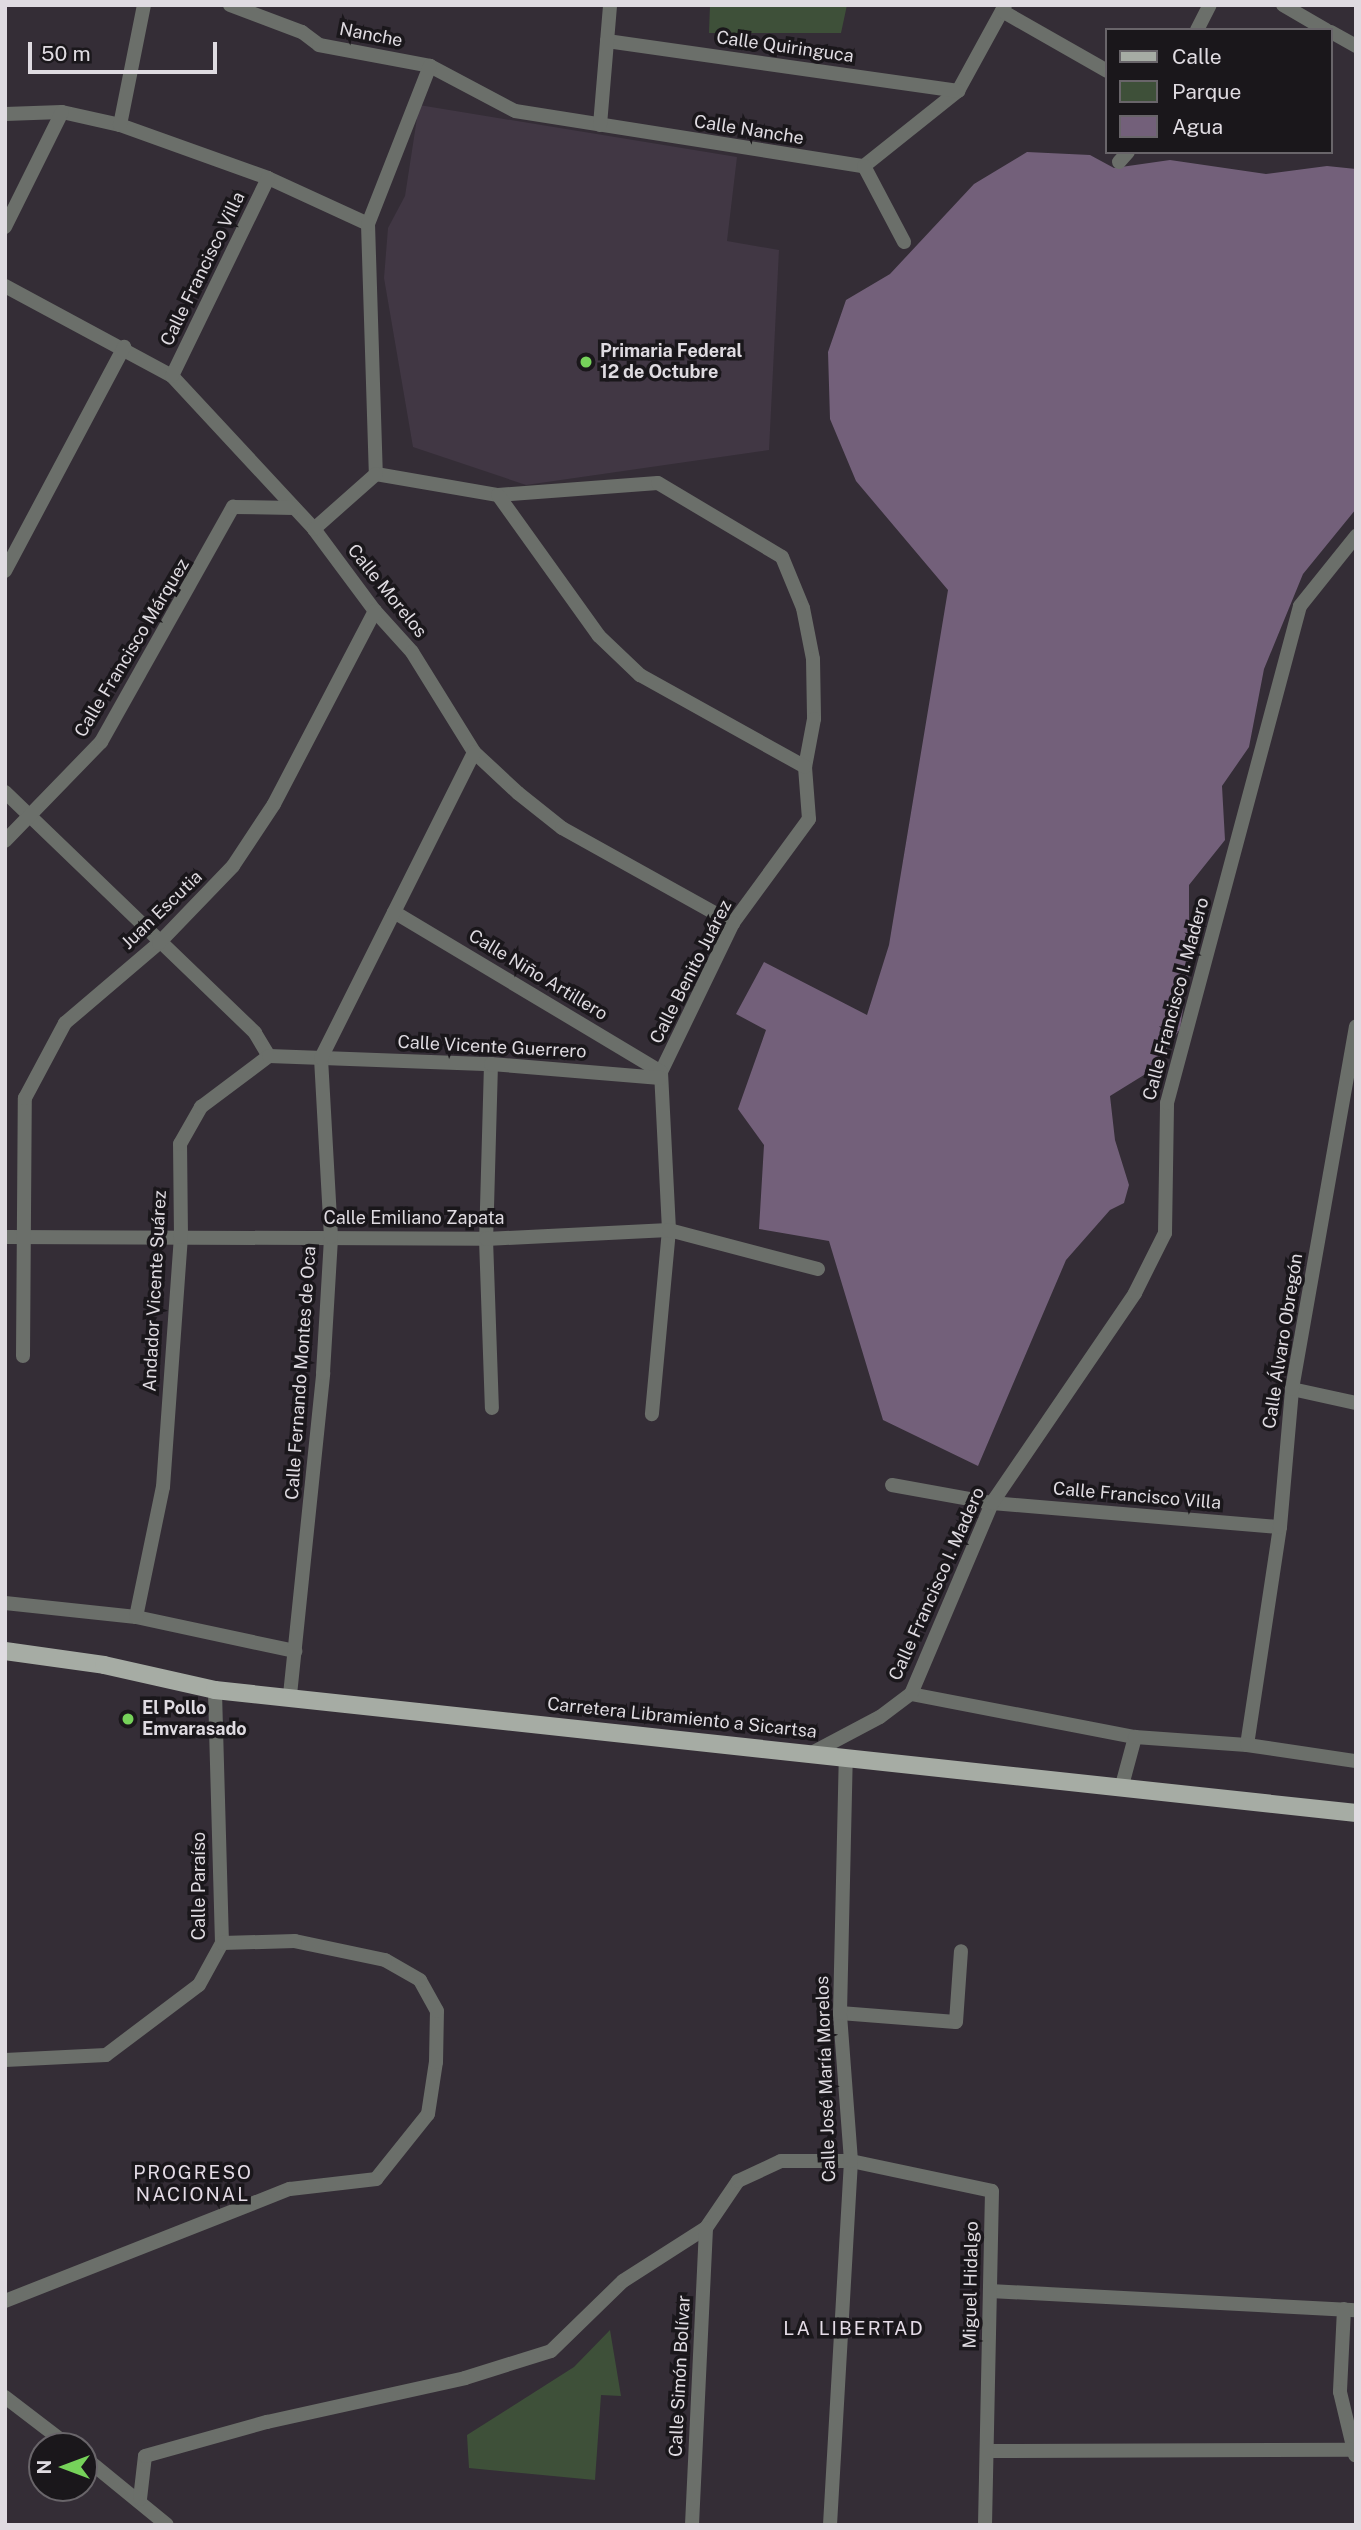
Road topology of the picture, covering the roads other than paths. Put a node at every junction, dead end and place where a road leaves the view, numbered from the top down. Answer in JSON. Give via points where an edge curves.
{"nodes":[{"id":1,"x":144,"y":5,"type":"edge"},
{"id":2,"x":230,"y":5,"type":"edge"},
{"id":3,"x":610,"y":5,"type":"edge"},
{"id":4,"x":1210,"y":5,"type":"edge"},
{"id":5,"x":1283,"y":5,"type":"edge"},
{"id":6,"x":1003,"y":8,"type":"edge"},
{"id":7,"x":1198,"y":28,"type":"edge"},
{"id":8,"x":1323,"y":28,"type":"edge"},
{"id":9,"x":1333,"y":34,"type":"edge"},
{"id":10,"x":607,"y":41,"type":"junction"},
{"id":11,"x":1356,"y":46,"type":"edge"},
{"id":12,"x":429,"y":66,"type":"junction"},
{"id":13,"x":1106,"y":70,"type":"edge"},
{"id":14,"x":958,"y":92,"type":"junction"},
{"id":15,"x":62,"y":112,"type":"junction"},
{"id":16,"x":5,"y":114,"type":"edge"},
{"id":17,"x":120,"y":125,"type":"junction"},
{"id":18,"x":600,"y":125,"type":"junction"},
{"id":19,"x":864,"y":166,"type":"junction"},
{"id":20,"x":268,"y":178,"type":"junction"},
{"id":21,"x":368,"y":224,"type":"junction"},
{"id":22,"x":5,"y":227,"type":"edge"},
{"id":23,"x":904,"y":242,"type":"dead end"},
{"id":24,"x":5,"y":286,"type":"edge"},
{"id":25,"x":124,"y":347,"type":"junction"},
{"id":26,"x":172,"y":376,"type":"junction"},
{"id":27,"x":376,"y":474,"type":"junction"},
{"id":28,"x":498,"y":495,"type":"junction"},
{"id":29,"x":294,"y":508,"type":"junction"},
{"id":30,"x":314,"y":529,"type":"junction"},
{"id":31,"x":1356,"y":536,"type":"edge"},
{"id":32,"x":5,"y":571,"type":"edge"},
{"id":33,"x":375,"y":611,"type":"junction"},
{"id":34,"x":474,"y":752,"type":"junction"},
{"id":35,"x":806,"y":767,"type":"junction"},
{"id":36,"x":5,"y":792,"type":"edge"},
{"id":37,"x":31,"y":817,"type":"junction"},
{"id":38,"x":5,"y":841,"type":"edge"},
{"id":39,"x":394,"y":912,"type":"junction"},
{"id":40,"x":733,"y":923,"type":"junction"},
{"id":41,"x":159,"y":943,"type":"junction"},
{"id":42,"x":1356,"y":1027,"type":"edge"},
{"id":43,"x":269,"y":1056,"type":"junction"},
{"id":44,"x":321,"y":1058,"type":"junction"},
{"id":45,"x":491,"y":1064,"type":"junction"},
{"id":46,"x":661,"y":1075,"type":"junction"},
{"id":47,"x":669,"y":1230,"type":"junction"},
{"id":48,"x":5,"y":1237,"type":"edge"},
{"id":49,"x":25,"y":1237,"type":"junction"},
{"id":50,"x":181,"y":1237,"type":"junction"},
{"id":51,"x":331,"y":1237,"type":"junction"},
{"id":52,"x":486,"y":1239,"type":"junction"},
{"id":53,"x":818,"y":1269,"type":"dead end"},
{"id":54,"x":23,"y":1356,"type":"dead end"},
{"id":55,"x":1292,"y":1389,"type":"junction"},
{"id":56,"x":1356,"y":1403,"type":"edge"},
{"id":57,"x":492,"y":1408,"type":"dead end"},
{"id":58,"x":652,"y":1414,"type":"dead end"},
{"id":59,"x":892,"y":1485,"type":"dead end"},
{"id":60,"x":992,"y":1503,"type":"junction"},
{"id":61,"x":1280,"y":1527,"type":"junction"},
{"id":62,"x":5,"y":1603,"type":"edge"},
{"id":63,"x":136,"y":1617,"type":"junction"},
{"id":64,"x":5,"y":1651,"type":"edge"},
{"id":65,"x":295,"y":1651,"type":"junction"},
{"id":66,"x":215,"y":1690,"type":"junction"},
{"id":67,"x":911,"y":1694,"type":"junction"},
{"id":68,"x":290,"y":1695,"type":"junction"},
{"id":69,"x":1135,"y":1737,"type":"junction"},
{"id":70,"x":1247,"y":1745,"type":"junction"},
{"id":71,"x":810,"y":1754,"type":"junction"},
{"id":72,"x":846,"y":1758,"type":"junction"},
{"id":73,"x":1356,"y":1761,"type":"edge"},
{"id":74,"x":1121,"y":1789,"type":"junction"},
{"id":75,"x":1356,"y":1812,"type":"edge"},
{"id":76,"x":222,"y":1943,"type":"junction"},
{"id":77,"x":961,"y":1951,"type":"dead end"},
{"id":78,"x":840,"y":2013,"type":"junction"},
{"id":79,"x":5,"y":2060,"type":"edge"},
{"id":80,"x":851,"y":2161,"type":"junction"},
{"id":81,"x":706,"y":2228,"type":"junction"},
{"id":82,"x":990,"y":2291,"type":"junction"},
{"id":83,"x":5,"y":2301,"type":"edge"},
{"id":84,"x":1350,"y":2309,"type":"edge"},
{"id":85,"x":5,"y":2397,"type":"edge"},
{"id":86,"x":51,"y":2432,"type":"edge"},
{"id":87,"x":986,"y":2451,"type":"junction"},
{"id":88,"x":1353,"y":2453,"type":"edge"},
{"id":89,"x":98,"y":2468,"type":"edge"},
{"id":90,"x":139,"y":2499,"type":"junction"},
{"id":91,"x":167,"y":2525,"type":"edge"},
{"id":92,"x":692,"y":2525,"type":"edge"},
{"id":93,"x":830,"y":2525,"type":"edge"},
{"id":94,"x":985,"y":2525,"type":"edge"}],
"edges":[{"from":1,"to":17,"type":"street"},
{"from":2,"to":12,"type":"street","name":"Nanche","via":[[302,32],[319,45]]},
{"from":3,"to":10,"type":"street"},
{"from":4,"to":7,"type":"street"},
{"from":5,"to":8,"type":"street"},
{"from":6,"to":13,"type":"street"},
{"from":6,"to":14,"type":"street"},
{"from":9,"to":11,"type":"street"},
{"from":10,"to":14,"type":"street","name":"Calle Quiringuca"},
{"from":10,"to":18,"type":"street"},
{"from":12,"to":18,"type":"street","name":"Calle Nanche","via":[[515,111]]},
{"from":12,"to":21,"type":"street"},
{"from":14,"to":19,"type":"street"},
{"from":15,"to":16,"type":"street"},
{"from":15,"to":17,"type":"street"},
{"from":15,"to":22,"type":"street"},
{"from":17,"to":20,"type":"street"},
{"from":18,"to":19,"type":"street","name":"Calle Nanche"},
{"from":19,"to":23,"type":"street"},
{"from":20,"to":21,"type":"street"},
{"from":20,"to":26,"type":"street","name":"Calle Francisco Villa"},
{"from":21,"to":27,"type":"street"},
{"from":24,"to":25,"type":"street","name":"Calle Morelos"},
{"from":25,"to":26,"type":"street","name":"Calle Morelos"},
{"from":25,"to":32,"type":"street"},
{"from":26,"to":29,"type":"street","name":"Calle Morelos"},
{"from":27,"to":28,"type":"street","name":"Calle Benito Juárez"},
{"from":27,"to":30,"type":"street"},
{"from":28,"to":35,"type":"street","via":[[599,636],[640,675]]},
{"from":28,"to":35,"type":"street","name":"Calle Benito Juárez","via":[[657,483],[782,557],[803,608],[813,659],[814,719]]},
{"from":29,"to":30,"type":"street","name":"Calle Morelos"},
{"from":29,"to":37,"type":"street","name":"Calle Francisco Márquez","via":[[233,506],[101,742]]},
{"from":30,"to":33,"type":"street","name":"Calle Morelos"},
{"from":31,"to":60,"type":"street","name":"Calle Francisco I. Madero","via":[[1300,606],[1167,1103],[1166,1233],[1135,1293]]},
{"from":33,"to":34,"type":"street","name":"Calle Morelos","via":[[412,652]]},
{"from":33,"to":41,"type":"street","name":"Juan Escutia","via":[[274,804],[233,866]]},
{"from":34,"to":39,"type":"street","name":"Calle Fernando Montes de Oca"},
{"from":34,"to":40,"type":"street","name":"Calle Morelos","via":[[562,828]]},
{"from":35,"to":40,"type":"street","name":"Calle Benito Juárez","via":[[809,819]]},
{"from":36,"to":37,"type":"street"},
{"from":37,"to":38,"type":"street","name":"Calle Francisco Márquez"},
{"from":37,"to":41,"type":"street"},
{"from":39,"to":44,"type":"street","name":"Calle Fernando Montes de Oca"},
{"from":39,"to":46,"type":"street","name":"Calle Niño Artillero"},
{"from":40,"to":46,"type":"street","name":"Calle Benito Juárez"},
{"from":41,"to":43,"type":"street","via":[[255,1033]]},
{"from":41,"to":49,"type":"street","name":"Juan Escutia","via":[[65,1023],[25,1098]]},
{"from":42,"to":55,"type":"street","name":"Calle Álvaro Obregón"},
{"from":43,"to":44,"type":"street"},
{"from":43,"to":50,"type":"street","name":"Andador Vicente Suárez","via":[[201,1107],[180,1144]]},
{"from":44,"to":45,"type":"street","name":"Calle Vicente Guerrero"},
{"from":44,"to":51,"type":"street","name":"Calle Fernando Montes de Oca"},
{"from":45,"to":46,"type":"street","name":"Calle Vicente Guerrero"},
{"from":45,"to":52,"type":"street"},
{"from":46,"to":47,"type":"street","name":"Calle Benito Juárez"},
{"from":47,"to":52,"type":"street","name":"Calle Emiliano Zapata"},
{"from":47,"to":53,"type":"street","name":"Calle Emiliano Zapata"},
{"from":47,"to":58,"type":"street","name":"Calle Benito Juárez"},
{"from":48,"to":49,"type":"street","name":"Calle Emiliano Zapata"},
{"from":49,"to":50,"type":"street","name":"Calle Emiliano Zapata"},
{"from":49,"to":54,"type":"street","name":"Juan Escutia"},
{"from":50,"to":51,"type":"street","name":"Calle Emiliano Zapata"},
{"from":50,"to":63,"type":"street","name":"Andador Vicente Suárez","via":[[163,1488]]},
{"from":51,"to":52,"type":"street","name":"Calle Emiliano Zapata"},
{"from":51,"to":65,"type":"street","name":"Calle Fernando Montes de Oca","via":[[323,1373]]},
{"from":52,"to":57,"type":"street"},
{"from":55,"to":56,"type":"street"},
{"from":55,"to":61,"type":"street","name":"Calle Álvaro Obregón"},
{"from":59,"to":60,"type":"street","name":"Calle Francisco Villa"},
{"from":60,"to":61,"type":"street","name":"Calle Francisco Villa"},
{"from":60,"to":67,"type":"street","name":"Calle Francisco I. Madero"},
{"from":61,"to":70,"type":"street","name":"Calle Álvaro Obregón"},
{"from":62,"to":63,"type":"street"},
{"from":63,"to":65,"type":"street"},
{"from":64,"to":66,"type":"main road","name":"Carretera Libramiento a Sicartsa","via":[[104,1665]]},
{"from":65,"to":68,"type":"street","name":"Calle Fernando Montes de Oca"},
{"from":66,"to":68,"type":"main road","name":"Carretera Libramiento a Sicartsa"},
{"from":66,"to":76,"type":"street","name":"Calle Paraíso"},
{"from":67,"to":69,"type":"street"},
{"from":67,"to":71,"type":"street","name":"Calle Francisco I. Madero","via":[[880,1717]]},
{"from":68,"to":71,"type":"main road","name":"Carretera Libramiento a Sicartsa"},
{"from":69,"to":70,"type":"street"},
{"from":69,"to":74,"type":"street"},
{"from":70,"to":73,"type":"street"},
{"from":71,"to":72,"type":"main road","name":"Carretera Libramiento a Sicartsa"},
{"from":72,"to":74,"type":"main road","name":"Carretera Libramiento a Sicartsa"},
{"from":72,"to":78,"type":"street","name":"Calle José María Morelos"},
{"from":74,"to":75,"type":"main road","name":"Carretera Libramiento a Sicartsa"},
{"from":76,"to":79,"type":"street","name":"Calle Paraíso","via":[[200,1985],[106,2055]]},
{"from":76,"to":83,"type":"street","via":[[295,1941],[385,1960],[420,1980],[437,2011],[428,2114],[376,2179],[290,2189]]},
{"from":77,"to":78,"type":"street","via":[[956,2022]]},
{"from":78,"to":80,"type":"street","name":"Calle José María Morelos"},
{"from":80,"to":81,"type":"street","via":[[781,2161],[738,2181]]},
{"from":80,"to":82,"type":"street","name":"Miguel Hidalgo","via":[[992,2191]]},
{"from":80,"to":93,"type":"street","name":"Calle José María Morelos"},
{"from":81,"to":90,"type":"street","via":[[623,2281],[551,2351],[465,2378],[267,2422],[145,2456]]},
{"from":81,"to":92,"type":"street","name":"Calle Simón Bolívar"},
{"from":82,"to":84,"type":"street"},
{"from":82,"to":87,"type":"street","name":"Miguel Hidalgo"},
{"from":84,"to":88,"type":"street","via":[[1340,2392]]},
{"from":85,"to":86,"type":"street"},
{"from":87,"to":88,"type":"street"},
{"from":87,"to":94,"type":"street","name":"Miguel Hidalgo"},
{"from":89,"to":90,"type":"street"},
{"from":90,"to":91,"type":"street"}]}
